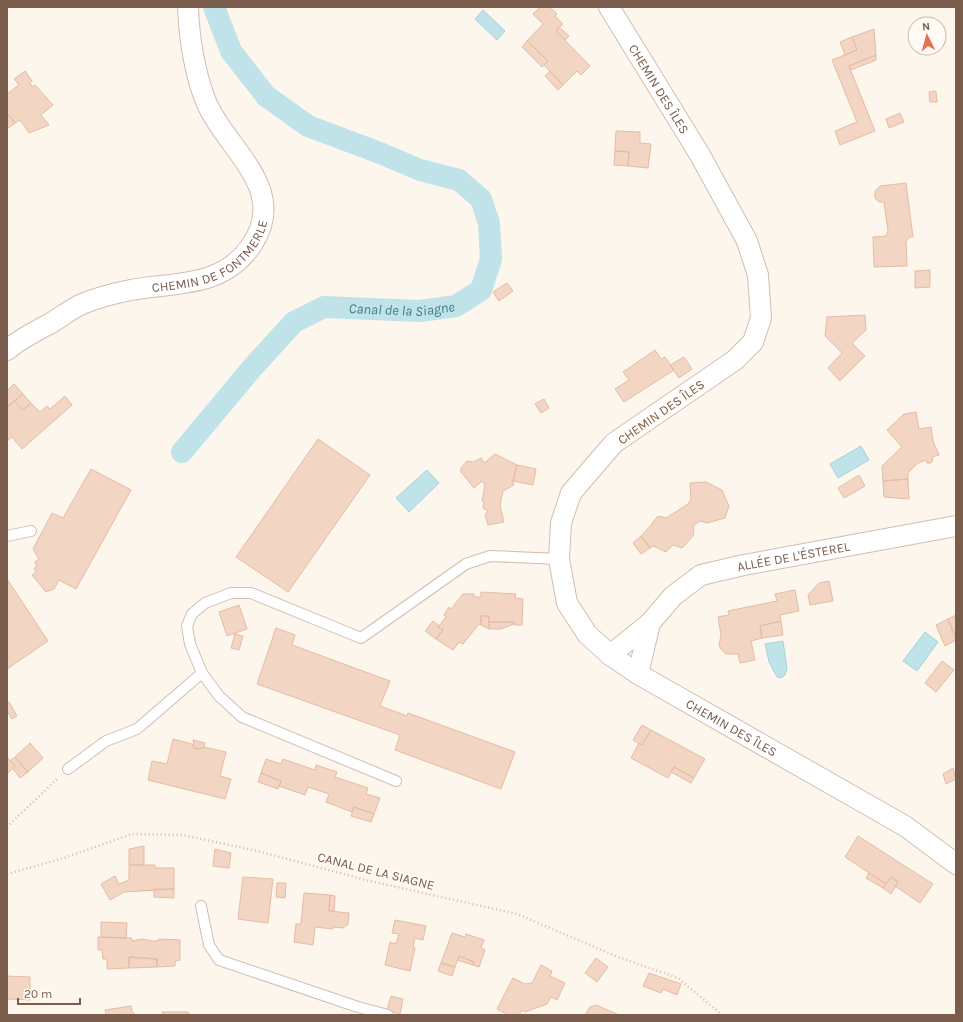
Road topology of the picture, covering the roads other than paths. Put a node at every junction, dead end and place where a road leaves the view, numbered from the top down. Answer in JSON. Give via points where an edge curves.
{"nodes":[{"id":1,"x":188,"y":7,"type":"edge"},
{"id":2,"x":609,"y":7,"type":"edge"},
{"id":3,"x":7,"y":350,"type":"edge"},
{"id":4,"x":956,"y":526,"type":"edge"},
{"id":5,"x":31,"y":531,"type":"dead end"},
{"id":6,"x":7,"y":536,"type":"edge"},
{"id":7,"x":559,"y":559,"type":"junction"},
{"id":8,"x":650,"y":624,"type":"junction"},
{"id":9,"x":610,"y":655,"type":"junction"},
{"id":10,"x":202,"y":673,"type":"junction"},
{"id":11,"x":638,"y":674,"type":"junction"},
{"id":12,"x":68,"y":769,"type":"road end"},
{"id":13,"x":396,"y":781,"type":"dead end"},
{"id":14,"x":956,"y":864,"type":"edge"},
{"id":15,"x":201,"y":906,"type":"dead end"},
{"id":16,"x":388,"y":1015,"type":"edge"}],
"edges":[{"from":1,"to":3,"type":"street","name":"CHEMIN DE FONTMERLE","via":[[195,63],[207,105],[252,171],[262,193],[264,216],[258,236],[244,256],[219,274],[189,284],[130,290],[82,304]]},
{"from":2,"to":7,"type":"street","name":"CHEMIN DES ÎLES","via":[[700,155],[747,241],[758,275],[761,318],[753,342],[735,360],[614,443],[571,493],[561,523]]},
{"from":4,"to":8,"type":"street","name":"ALLÉE DE L'ÉSTEREL","via":[[702,575],[673,596]]},
{"from":5,"to":6,"type":"lane"},
{"from":7,"to":9,"type":"street","name":"CHEMIN DES ÎLES","via":[[567,603],[587,634]]},
{"from":7,"to":10,"type":"lane","via":[[490,556],[466,564],[361,638],[251,593],[231,593],[205,603],[192,614],[187,626],[190,644]]},
{"from":8,"to":9,"type":"street","name":"ALLÉE DE L'ÉSTEREL"},
{"from":8,"to":11,"type":"street","name":"ALLÉE DE L'ÉSTEREL"},
{"from":9,"to":11,"type":"street","name":"CHEMIN DES ÎLES"},
{"from":10,"to":12,"type":"lane","via":[[137,729],[106,741]]},
{"from":10,"to":13,"type":"lane","via":[[218,696],[242,717]]},
{"from":11,"to":14,"type":"street","name":"CHEMIN DES ÎLES","via":[[905,826]]},
{"from":15,"to":16,"type":"lane","via":[[209,945],[219,960]]}]}
